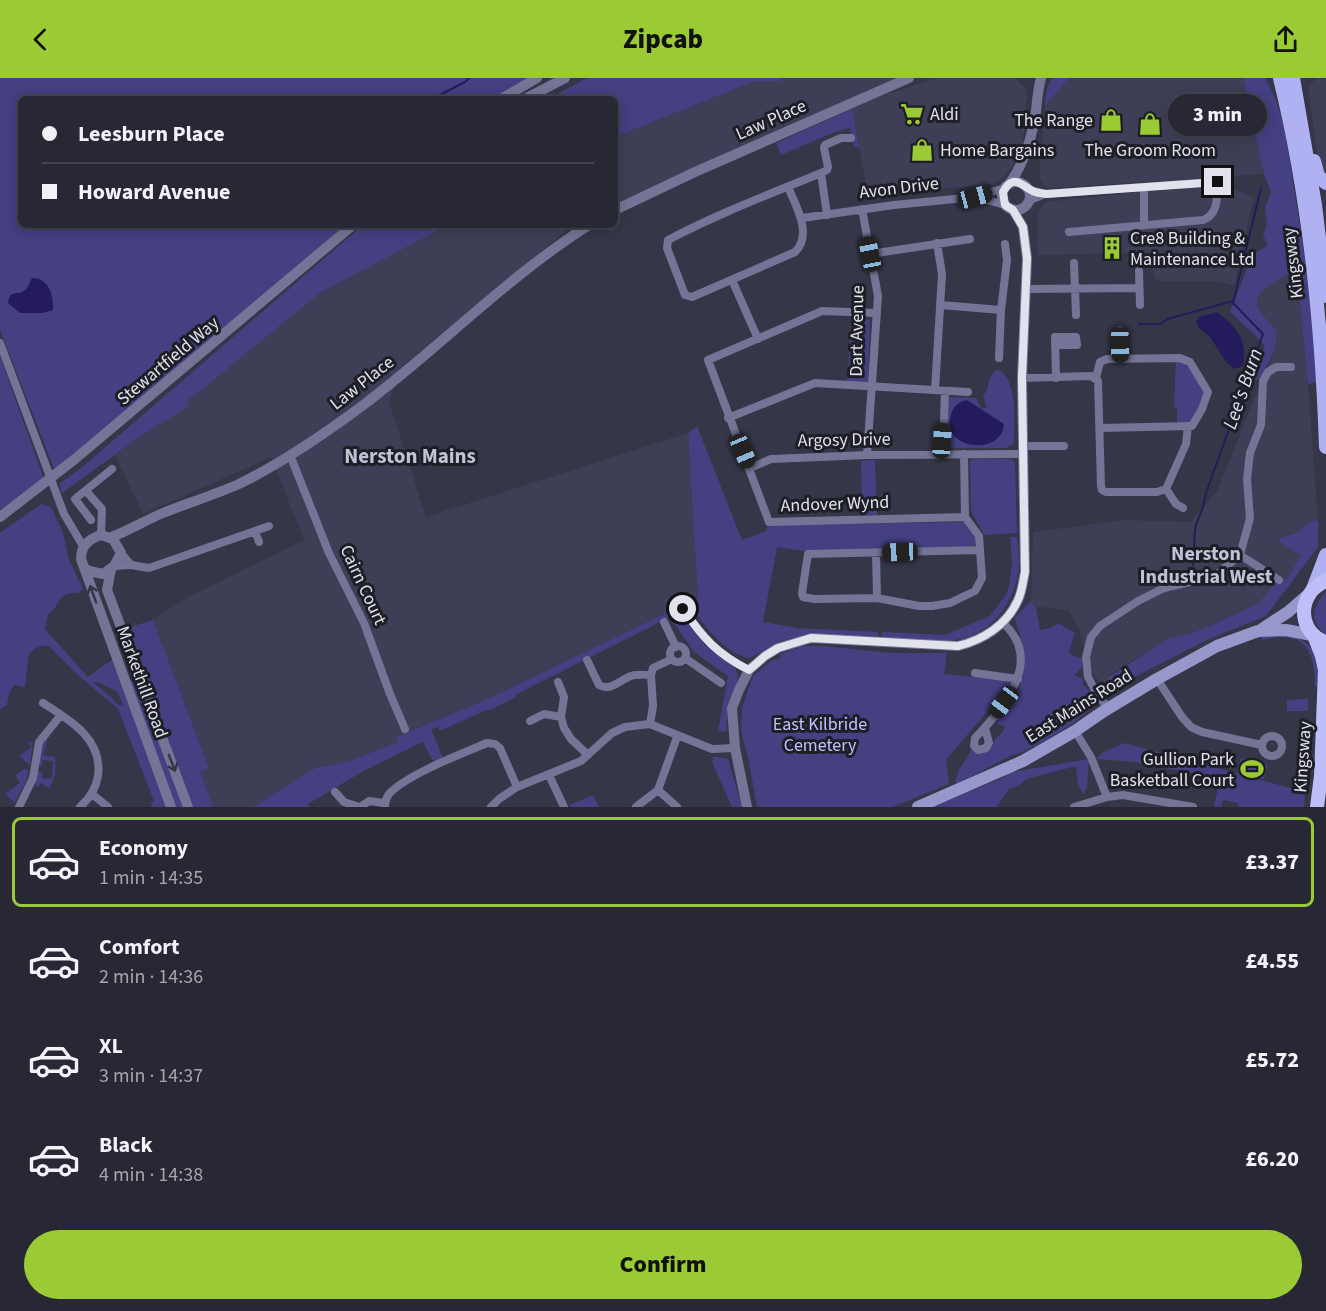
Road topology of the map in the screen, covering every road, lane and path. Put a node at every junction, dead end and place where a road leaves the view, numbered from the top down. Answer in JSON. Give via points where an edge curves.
{"nodes":[{"id":1,"x":537,"y":78,"type":"edge"},
{"id":2,"x":565,"y":78,"type":"edge"},
{"id":3,"x":909,"y":78,"type":"edge"},
{"id":4,"x":1035,"y":78,"type":"edge"},
{"id":5,"x":1041,"y":78,"type":"edge"},
{"id":6,"x":1273,"y":78,"type":"edge"},
{"id":7,"x":1293,"y":78,"type":"edge"},
{"id":8,"x":1281,"y":84,"type":"edge"},
{"id":9,"x":1037,"y":90,"type":"junction"},
{"id":10,"x":506,"y":96,"type":"edge"},
{"id":11,"x":531,"y":96,"type":"edge"},
{"id":12,"x":1036,"y":111,"type":"junction"},
{"id":13,"x":1300,"y":113,"type":"junction"},
{"id":14,"x":851,"y":138,"type":"dead end"},
{"id":15,"x":821,"y":173,"type":"junction"},
{"id":16,"x":1326,"y":183,"type":"edge"},
{"id":17,"x":1008,"y":185,"type":"junction"},
{"id":18,"x":788,"y":187,"type":"junction"},
{"id":19,"x":1144,"y":188,"type":"junction"},
{"id":20,"x":975,"y":197,"type":"junction"},
{"id":21,"x":1021,"y":200,"type":"junction"},
{"id":22,"x":1326,"y":200,"type":"edge"},
{"id":23,"x":618,"y":209,"type":"edge"},
{"id":24,"x":862,"y":209,"type":"junction"},
{"id":25,"x":827,"y":215,"type":"junction"},
{"id":26,"x":802,"y":218,"type":"junction"},
{"id":27,"x":1144,"y":225,"type":"junction"},
{"id":28,"x":349,"y":228,"type":"edge"},
{"id":29,"x":584,"y":228,"type":"edge"},
{"id":30,"x":1069,"y":231,"type":"dead end"},
{"id":31,"x":970,"y":239,"type":"dead end"},
{"id":32,"x":937,"y":243,"type":"junction"},
{"id":33,"x":1005,"y":244,"type":"dead end"},
{"id":34,"x":1320,"y":245,"type":"junction"},
{"id":35,"x":870,"y":254,"type":"junction"},
{"id":36,"x":1074,"y":263,"type":"dead end"},
{"id":37,"x":1139,"y":271,"type":"dead end"},
{"id":38,"x":732,"y":280,"type":"junction"},
{"id":39,"x":1139,"y":288,"type":"junction"},
{"id":40,"x":1026,"y":289,"type":"junction"},
{"id":41,"x":1076,"y":289,"type":"junction"},
{"id":42,"x":1326,"y":296,"type":"edge"},
{"id":43,"x":941,"y":305,"type":"junction"},
{"id":44,"x":1140,"y":305,"type":"dead end"},
{"id":45,"x":1001,"y":310,"type":"junction"},
{"id":46,"x":876,"y":313,"type":"junction"},
{"id":47,"x":1076,"y":315,"type":"dead end"},
{"id":48,"x":1120,"y":330,"type":"dead end"},
{"id":49,"x":758,"y":339,"type":"junction"},
{"id":50,"x":0,"y":343,"type":"edge"},
{"id":51,"x":1055,"y":345,"type":"dead end"},
{"id":52,"x":999,"y":358,"type":"dead end"},
{"id":53,"x":1121,"y":358,"type":"junction"},
{"id":54,"x":1292,"y":367,"type":"dead end"},
{"id":55,"x":1022,"y":378,"type":"junction"},
{"id":56,"x":1056,"y":378,"type":"junction"},
{"id":57,"x":1096,"y":378,"type":"junction"},
{"id":58,"x":872,"y":386,"type":"junction"},
{"id":59,"x":935,"y":390,"type":"junction"},
{"id":60,"x":945,"y":391,"type":"junction"},
{"id":61,"x":968,"y":392,"type":"dead end"},
{"id":62,"x":728,"y":418,"type":"junction"},
{"id":63,"x":1188,"y":426,"type":"junction"},
{"id":64,"x":1100,"y":428,"type":"junction"},
{"id":65,"x":1064,"y":446,"type":"dead end"},
{"id":66,"x":1326,"y":447,"type":"edge"},
{"id":67,"x":1024,"y":450,"type":"junction"},
{"id":68,"x":964,"y":454,"type":"junction"},
{"id":69,"x":290,"y":455,"type":"junction"},
{"id":70,"x":867,"y":455,"type":"junction"},
{"id":71,"x":941,"y":455,"type":"junction"},
{"id":72,"x":750,"y":468,"type":"junction"},
{"id":73,"x":112,"y":469,"type":"dead end"},
{"id":74,"x":1166,"y":489,"type":"junction"},
{"id":75,"x":86,"y":491,"type":"junction"},
{"id":76,"x":1183,"y":507,"type":"dead end"},
{"id":77,"x":0,"y":517,"type":"edge"},
{"id":78,"x":965,"y":517,"type":"junction"},
{"id":79,"x":91,"y":520,"type":"dead end"},
{"id":80,"x":269,"y":526,"type":"dead end"},
{"id":81,"x":132,"y":529,"type":"junction"},
{"id":82,"x":255,"y":531,"type":"junction"},
{"id":83,"x":105,"y":536,"type":"junction"},
{"id":84,"x":259,"y":542,"type":"dead end"},
{"id":85,"x":83,"y":546,"type":"junction"},
{"id":86,"x":980,"y":550,"type":"junction"},
{"id":87,"x":120,"y":552,"type":"junction"},
{"id":88,"x":876,"y":553,"type":"junction"},
{"id":89,"x":1240,"y":555,"type":"junction"},
{"id":90,"x":1326,"y":555,"type":"edge"},
{"id":91,"x":131,"y":565,"type":"junction"},
{"id":92,"x":85,"y":568,"type":"junction"},
{"id":93,"x":113,"y":568,"type":"junction"},
{"id":94,"x":1279,"y":580,"type":"dead end"},
{"id":95,"x":1326,"y":580,"type":"edge"},
{"id":96,"x":1312,"y":590,"type":"junction"},
{"id":97,"x":877,"y":598,"type":"junction"},
{"id":98,"x":683,"y":609,"type":"dead end"},
{"id":99,"x":664,"y":622,"type":"dead end"},
{"id":100,"x":119,"y":623,"type":"junction"},
{"id":101,"x":1003,"y":623,"type":"junction"},
{"id":102,"x":105,"y":629,"type":"junction"},
{"id":103,"x":1258,"y":632,"type":"junction"},
{"id":104,"x":1318,"y":638,"type":"edge"},
{"id":105,"x":676,"y":646,"type":"junction"},
{"id":106,"x":685,"y":658,"type":"junction"},
{"id":107,"x":672,"y":659,"type":"junction"},
{"id":108,"x":587,"y":660,"type":"dead end"},
{"id":109,"x":749,"y":670,"type":"junction"},
{"id":110,"x":975,"y":673,"type":"dead end"},
{"id":111,"x":651,"y":675,"type":"junction"},
{"id":112,"x":1018,"y":679,"type":"junction"},
{"id":113,"x":1157,"y":679,"type":"junction"},
{"id":114,"x":558,"y":682,"type":"dead end"},
{"id":115,"x":721,"y":683,"type":"dead end"},
{"id":116,"x":43,"y":703,"type":"dead end"},
{"id":117,"x":1108,"y":708,"type":"junction"},
{"id":118,"x":61,"y":715,"type":"junction"},
{"id":119,"x":561,"y":717,"type":"junction"},
{"id":120,"x":1325,"y":719,"type":"edge"},
{"id":121,"x":530,"y":721,"type":"dead end"},
{"id":122,"x":650,"y":724,"type":"junction"},
{"id":123,"x":985,"y":728,"type":"dead end"},
{"id":124,"x":405,"y":729,"type":"dead end"},
{"id":125,"x":1075,"y":731,"type":"junction"},
{"id":126,"x":677,"y":737,"type":"junction"},
{"id":127,"x":1262,"y":745,"type":"dead end"},
{"id":128,"x":735,"y":748,"type":"junction"},
{"id":129,"x":588,"y":755,"type":"junction"},
{"id":130,"x":549,"y":775,"type":"junction"},
{"id":131,"x":517,"y":787,"type":"junction"},
{"id":132,"x":658,"y":790,"type":"junction"},
{"id":133,"x":335,"y":792,"type":"dead end"},
{"id":134,"x":92,"y":794,"type":"junction"},
{"id":135,"x":1107,"y":796,"type":"junction"},
{"id":136,"x":384,"y":805,"type":"edge"},
{"id":137,"x":19,"y":807,"type":"edge"},
{"id":138,"x":80,"y":807,"type":"edge"},
{"id":139,"x":108,"y":807,"type":"edge"},
{"id":140,"x":171,"y":807,"type":"edge"},
{"id":141,"x":188,"y":807,"type":"edge"},
{"id":142,"x":359,"y":807,"type":"edge"},
{"id":143,"x":491,"y":807,"type":"edge"},
{"id":144,"x":564,"y":807,"type":"edge"},
{"id":145,"x":636,"y":807,"type":"edge"},
{"id":146,"x":677,"y":807,"type":"edge"},
{"id":147,"x":747,"y":807,"type":"edge"},
{"id":148,"x":918,"y":807,"type":"edge"},
{"id":149,"x":1074,"y":807,"type":"edge"},
{"id":150,"x":1189,"y":807,"type":"edge"},
{"id":151,"x":1317,"y":807,"type":"edge"}],
"edges":[{"from":1,"to":10,"type":"street"},
{"from":2,"to":11,"type":"street"},
{"from":3,"to":23,"type":"street","name":"Law Place"},
{"from":4,"to":9,"type":"street"},
{"from":5,"to":9,"type":"street"},
{"from":6,"to":8,"type":"main road"},
{"from":7,"to":13,"type":"main road","name":"Kingsway"},
{"from":8,"to":66,"type":"main road","name":"Kingsway","via":[[1310,254]]},
{"from":9,"to":12,"type":"street"},
{"from":12,"to":17,"type":"street","via":[[1025,156]]},
{"from":12,"to":21,"type":"street","via":[[1033,152],[1026,167]]},
{"from":13,"to":16,"type":"main road","via":[[1318,176]]},
{"from":13,"to":34,"type":"main road","name":"Kingsway"},
{"from":14,"to":15,"type":"street","via":[[825,145],[828,167]]},
{"from":15,"to":18,"type":"street"},
{"from":15,"to":25,"type":"street"},
{"from":17,"to":20,"type":"street","name":"Avon Drive"},
{"from":17,"to":21,"type":"street","via":[[1019,182]]},
{"from":17,"to":21,"type":"street","via":[[1002,196]]},
{"from":18,"to":26,"type":"street"},
{"from":18,"to":38,"type":"street","via":[[667,242],[688,297]]},
{"from":19,"to":21,"type":"street","via":[[1046,194]]},
{"from":19,"to":27,"type":"street"},
{"from":19,"to":27,"type":"street","via":[[1222,181],[1210,217]]},
{"from":20,"to":21,"type":"street","name":"Avon Drive"},
{"from":20,"to":24,"type":"street","name":"Avon Drive"},
{"from":21,"to":40,"type":"street"},
{"from":22,"to":34,"type":"main road"},
{"from":24,"to":25,"type":"street","name":"Avon Drive"},
{"from":24,"to":35,"type":"street","name":"Dart Avenue"},
{"from":25,"to":26,"type":"street","name":"Avon Drive"},
{"from":26,"to":38,"type":"street","via":[[802,243],[795,252]]},
{"from":27,"to":30,"type":"street"},
{"from":28,"to":77,"type":"street","name":"Stewartfield Way","via":[[75,459]]},
{"from":29,"to":69,"type":"street","name":"Law Place","via":[[510,281],[362,405]]},
{"from":31,"to":32,"type":"street"},
{"from":32,"to":35,"type":"street"},
{"from":32,"to":43,"type":"street","via":[[942,273]]},
{"from":33,"to":45,"type":"street"},
{"from":34,"to":42,"type":"main road","name":"Kingsway"},
{"from":35,"to":46,"type":"street","name":"Dart Avenue","via":[[878,296]]},
{"from":36,"to":41,"type":"street"},
{"from":37,"to":39,"type":"street"},
{"from":38,"to":49,"type":"street"},
{"from":39,"to":41,"type":"street"},
{"from":39,"to":44,"type":"street"},
{"from":40,"to":41,"type":"street"},
{"from":40,"to":55,"type":"street"},
{"from":41,"to":47,"type":"street"},
{"from":43,"to":45,"type":"street"},
{"from":43,"to":59,"type":"street"},
{"from":45,"to":52,"type":"street"},
{"from":46,"to":49,"type":"street","name":"Andover Wynd","via":[[822,311]]},
{"from":46,"to":58,"type":"street","name":"Dart Avenue"},
{"from":48,"to":53,"type":"street"},
{"from":49,"to":62,"type":"street","name":"Andover Wynd","via":[[708,360]]},
{"from":50,"to":85,"type":"street","via":[[64,514]]},
{"from":51,"to":56,"type":"street"},
{"from":53,"to":57,"type":"street","via":[[1100,363]]},
{"from":53,"to":63,"type":"street","via":[[1188,360],[1208,392],[1195,423]]},
{"from":54,"to":89,"type":"street","via":[[1276,367],[1263,381],[1261,425],[1250,453],[1247,479],[1250,518]]},
{"from":55,"to":56,"type":"street"},
{"from":55,"to":67,"type":"street"},
{"from":56,"to":57,"type":"street"},
{"from":57,"to":64,"type":"street"},
{"from":58,"to":59,"type":"street"},
{"from":58,"to":62,"type":"street","via":[[815,383]]},
{"from":58,"to":70,"type":"street","name":"Dart Avenue"},
{"from":59,"to":60,"type":"street"},
{"from":60,"to":61,"type":"street"},
{"from":60,"to":71,"type":"street"},
{"from":62,"to":72,"type":"street","name":"Andover Wynd"},
{"from":63,"to":64,"type":"street"},
{"from":63,"to":74,"type":"street","via":[[1186,444]]},
{"from":64,"to":74,"type":"street","via":[[1102,490],[1113,493]]},
{"from":65,"to":67,"type":"street","name":"Argosy Drive"},
{"from":67,"to":68,"type":"street","name":"Argosy Drive"},
{"from":67,"to":101,"type":"street","via":[[1025,572],[1018,601]]},
{"from":68,"to":71,"type":"street","name":"Argosy Drive"},
{"from":68,"to":78,"type":"street"},
{"from":69,"to":81,"type":"street","name":"Law Place","via":[[239,483]]},
{"from":69,"to":124,"type":"street","name":"Cairn Court"},
{"from":70,"to":71,"type":"street","name":"Argosy Drive"},
{"from":70,"to":72,"type":"street","name":"Argosy Drive","via":[[771,459]]},
{"from":72,"to":78,"type":"street","name":"Andover Wynd","via":[[770,522]]},
{"from":73,"to":75,"type":"street"},
{"from":74,"to":76,"type":"street","via":[[1176,504]]},
{"from":75,"to":79,"type":"street","via":[[75,499]]},
{"from":75,"to":83,"type":"street","via":[[102,509]]},
{"from":78,"to":86,"type":"street","via":[[977,532]]},
{"from":80,"to":82,"type":"street"},
{"from":81,"to":83,"type":"street","name":"Law Place"},
{"from":81,"to":87,"type":"street"},
{"from":82,"to":84,"type":"street"},
{"from":82,"to":91,"type":"street","via":[[149,568]]},
{"from":83,"to":85,"type":"street"},
{"from":83,"to":87,"type":"street","via":[[115,541]]},
{"from":85,"to":92,"type":"street","via":[[81,559]]},
{"from":86,"to":88,"type":"street"},
{"from":86,"to":97,"type":"street","via":[[982,578],[975,591],[950,603],[919,606]]},
{"from":87,"to":91,"type":"street"},
{"from":87,"to":93,"type":"street"},
{"from":88,"to":97,"type":"street"},
{"from":88,"to":97,"type":"street","via":[[808,555],[802,588],[803,597],[814,599]]},
{"from":89,"to":94,"type":"street"},
{"from":89,"to":117,"type":"street","via":[[1215,576],[1164,588],[1095,632],[1088,643],[1086,666],[1092,687]]},
{"from":90,"to":96,"type":"main road"},
{"from":91,"to":93,"type":"street"},
{"from":92,"to":93,"type":"street","via":[[103,573]]},
{"from":102,"to":92,"type":"street","name":"Markethill Road","one_way":true},
{"from":93,"to":100,"type":"street","name":"Markethill Road","via":[[107,590]]},
{"from":95,"to":96,"type":"highway"},
{"from":96,"to":103,"type":"main road","name":"East Mains Road"},
{"from":96,"to":104,"type":"highway","name":"Kingsway","via":[[1304,613],[1308,629]]},
{"from":98,"to":109,"type":"street","via":[[714,649]]},
{"from":99,"to":105,"type":"street"},
{"from":100,"to":102,"type":"street"},
{"from":100,"to":141,"type":"street","name":"Markethill Road","one_way":true},
{"from":101,"to":109,"type":"street","via":[[987,635],[958,646],[811,638],[778,648]]},
{"from":101,"to":112,"type":"street","via":[[1019,648]]},
{"from":102,"to":140,"type":"street","name":"Markethill Road"},
{"from":103,"to":104,"type":"main road","name":"East Mains Road","via":[[1286,630]]},
{"from":103,"to":113,"type":"main road","name":"East Mains Road","via":[[1217,646]]},
{"from":104,"to":120,"type":"highway","name":"Kingsway","via":[[1325,670]]},
{"from":105,"to":106,"type":"street","via":[[684,650]]},
{"from":105,"to":107,"type":"street","via":[[670,652]]},
{"from":106,"to":107,"type":"street","via":[[678,662]]},
{"from":106,"to":115,"type":"street"},
{"from":107,"to":111,"type":"street","via":[[653,668]]},
{"from":108,"to":111,"type":"street","via":[[602,687],[632,675]]},
{"from":109,"to":128,"type":"street","via":[[732,708]]},
{"from":110,"to":112,"type":"street"},
{"from":111,"to":122,"type":"street"},
{"from":112,"to":123,"type":"street"},
{"from":113,"to":117,"type":"main road","name":"East Mains Road"},
{"from":113,"to":127,"type":"street","via":[[1191,727]]},
{"from":114,"to":119,"type":"street","via":[[564,697]]},
{"from":116,"to":118,"type":"street"},
{"from":117,"to":125,"type":"main road","name":"East Mains Road"},
{"from":118,"to":134,"type":"street","via":[[83,732],[97,751],[98,774]]},
{"from":118,"to":137,"type":"street","via":[[39,742],[35,771]]},
{"from":119,"to":121,"type":"street","via":[[544,714]]},
{"from":119,"to":129,"type":"street","via":[[571,739]]},
{"from":120,"to":151,"type":"highway","name":"Kingsway"},
{"from":122,"to":126,"type":"street"},
{"from":122,"to":129,"type":"street","via":[[618,729]]},
{"from":125,"to":135,"type":"street"},
{"from":125,"to":148,"type":"main road","name":"East Mains Road","via":[[1023,761]]},
{"from":126,"to":128,"type":"street","via":[[712,749]]},
{"from":126,"to":132,"type":"street"},
{"from":128,"to":147,"type":"street"},
{"from":129,"to":130,"type":"street"},
{"from":130,"to":131,"type":"street"},
{"from":130,"to":144,"type":"street"},
{"from":131,"to":136,"type":"street","via":[[500,748],[487,743],[399,786],[388,795]]},
{"from":131,"to":143,"type":"street"},
{"from":132,"to":145,"type":"street"},
{"from":132,"to":146,"type":"street"},
{"from":133,"to":142,"type":"street","via":[[344,802]]},
{"from":134,"to":138,"type":"street"},
{"from":134,"to":139,"type":"street"},
{"from":135,"to":149,"type":"street"},
{"from":135,"to":150,"type":"street","via":[[1140,796]]},
{"from":136,"to":142,"type":"street","via":[[369,801]]}]}
